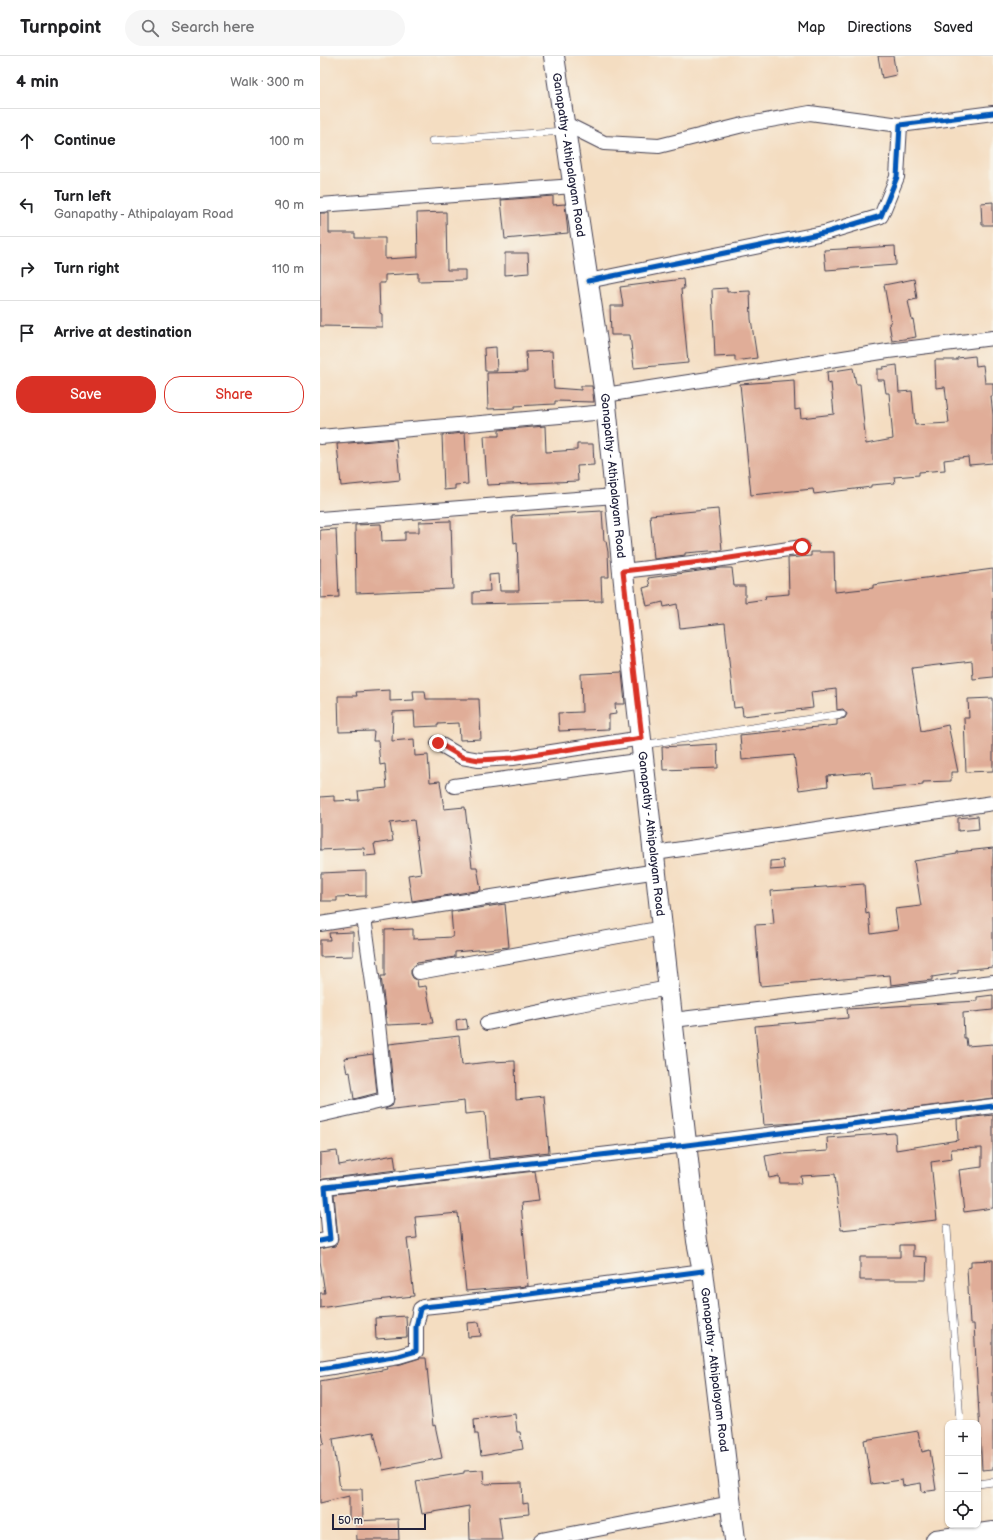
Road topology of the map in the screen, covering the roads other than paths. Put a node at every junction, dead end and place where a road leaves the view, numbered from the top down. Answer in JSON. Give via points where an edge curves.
{"nodes":[{"id":1,"x":554,"y":56,"type":"edge"},
{"id":2,"x":993,"y":113,"type":"edge"},
{"id":3,"x":900,"y":125,"type":"junction"},
{"id":4,"x":565,"y":127,"type":"junction"},
{"id":5,"x":432,"y":141,"type":"dead end"},
{"id":6,"x":574,"y":186,"type":"junction"},
{"id":7,"x":320,"y":206,"type":"edge"},
{"id":8,"x":588,"y":281,"type":"junction"},
{"id":9,"x":993,"y":338,"type":"edge"},
{"id":10,"x":606,"y":404,"type":"junction"},
{"id":11,"x":320,"y":437,"type":"edge"},
{"id":12,"x":615,"y":496,"type":"junction"},
{"id":13,"x":320,"y":519,"type":"edge"},
{"id":14,"x":802,"y":547,"type":"dead end"},
{"id":15,"x":623,"y":571,"type":"junction"},
{"id":16,"x":842,"y":714,"type":"dead end"},
{"id":17,"x":438,"y":743,"type":"dead end"},
{"id":18,"x":643,"y":748,"type":"junction"},
{"id":19,"x":454,"y":786,"type":"dead end"},
{"id":20,"x":993,"y":803,"type":"edge"},
{"id":21,"x":656,"y":862,"type":"junction"},
{"id":22,"x":364,"y":918,"type":"junction"},
{"id":23,"x":320,"y":924,"type":"edge"},
{"id":24,"x":663,"y":928,"type":"junction"},
{"id":25,"x":419,"y":972,"type":"dead end"},
{"id":26,"x":993,"y":982,"type":"edge"},
{"id":27,"x":669,"y":988,"type":"junction"},
{"id":28,"x":673,"y":1020,"type":"junction"},
{"id":29,"x":487,"y":1023,"type":"dead end"},
{"id":30,"x":993,"y":1106,"type":"edge"},
{"id":31,"x":320,"y":1115,"type":"edge"},
{"id":32,"x":687,"y":1145,"type":"junction"},
{"id":33,"x":947,"y":1228,"type":"dead end"},
{"id":34,"x":320,"y":1241,"type":"edge"},
{"id":35,"x":703,"y":1271,"type":"junction"},
{"id":36,"x":320,"y":1369,"type":"edge"},
{"id":37,"x":960,"y":1420,"type":"edge"},
{"id":38,"x":993,"y":1482,"type":"edge"},
{"id":39,"x":981,"y":1484,"type":"edge"},
{"id":40,"x":731,"y":1503,"type":"junction"},
{"id":41,"x":993,"y":1532,"type":"edge"},
{"id":42,"x":974,"y":1538,"type":"edge"},
{"id":43,"x":541,"y":1540,"type":"edge"},
{"id":44,"x":735,"y":1540,"type":"edge"},
{"id":45,"x":936,"y":1540,"type":"edge"}],
"edges":[{"from":1,"to":4,"type":"main road","name":"Ganapathy - Athipalayam Road"},
{"from":2,"to":3,"type":"street"},
{"from":3,"to":4,"type":"street","via":[[810,113],[743,125],[659,146],[604,143]]},
{"from":3,"to":8,"type":"street","via":[[897,177],[881,216],[828,232]]},
{"from":4,"to":5,"type":"lane"},
{"from":4,"to":6,"type":"main road","name":"Ganapathy - Athipalayam Road"},
{"from":6,"to":7,"type":"street"},
{"from":6,"to":8,"type":"main road","name":"Ganapathy - Athipalayam Road"},
{"from":8,"to":10,"type":"main road","name":"Ganapathy - Athipalayam Road"},
{"from":9,"to":10,"type":"street","via":[[888,351]]},
{"from":10,"to":11,"type":"street"},
{"from":10,"to":12,"type":"main road","name":"Ganapathy - Athipalayam Road"},
{"from":12,"to":13,"type":"street"},
{"from":12,"to":15,"type":"main road","name":"Ganapathy - Athipalayam Road"},
{"from":14,"to":15,"type":"street"},
{"from":15,"to":18,"type":"main road","name":"Ganapathy - Athipalayam Road"},
{"from":16,"to":18,"type":"lane"},
{"from":17,"to":18,"type":"street","via":[[462,757],[479,760]]},
{"from":18,"to":19,"type":"street"},
{"from":18,"to":21,"type":"main road","name":"Ganapathy - Athipalayam Road"},
{"from":20,"to":21,"type":"street"},
{"from":21,"to":22,"type":"street"},
{"from":21,"to":24,"type":"main road","name":"Ganapathy - Athipalayam Road"},
{"from":22,"to":23,"type":"street"},
{"from":22,"to":31,"type":"street","via":[[386,1100]]},
{"from":24,"to":25,"type":"street"},
{"from":24,"to":27,"type":"main road","name":"Ganapathy - Athipalayam Road"},
{"from":26,"to":28,"type":"street"},
{"from":27,"to":28,"type":"main road","name":"Ganapathy - Athipalayam Road"},
{"from":27,"to":29,"type":"street"},
{"from":28,"to":32,"type":"main road","name":"Ganapathy - Athipalayam Road"},
{"from":30,"to":32,"type":"street"},
{"from":32,"to":34,"type":"street","via":[[325,1188],[330,1240]]},
{"from":32,"to":35,"type":"main road","name":"Ganapathy - Athipalayam Road","via":[[697,1241]]},
{"from":33,"to":37,"type":"lane"},
{"from":35,"to":36,"type":"street","via":[[423,1307],[420,1309],[416,1327],[416,1351]]},
{"from":35,"to":40,"type":"main road","name":"Ganapathy - Athipalayam Road"},
{"from":38,"to":39,"type":"lane"},
{"from":40,"to":43,"type":"street"},
{"from":40,"to":44,"type":"main road","name":"Ganapathy - Athipalayam Road"},
{"from":41,"to":42,"type":"main road"},
{"from":42,"to":45,"type":"main road"}]}
